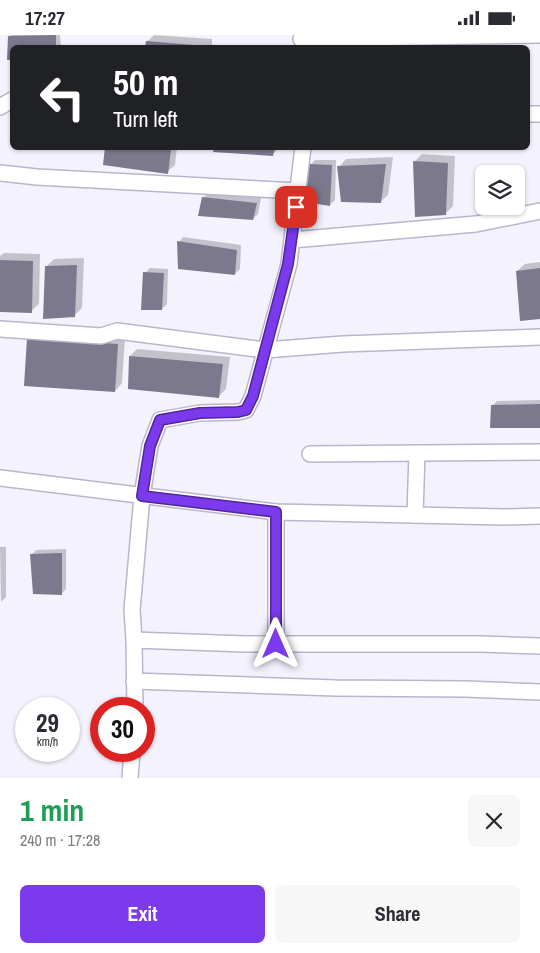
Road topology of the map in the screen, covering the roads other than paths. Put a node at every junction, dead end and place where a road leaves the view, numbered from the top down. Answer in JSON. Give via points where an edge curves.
{"nodes":[{"id":1,"x":540,"y":35,"type":"edge"},
{"id":2,"x":377,"y":36,"type":"edge"},
{"id":3,"x":302,"y":40,"type":"edge"},
{"id":4,"x":303,"y":150,"type":"edge"},
{"id":5,"x":0,"y":173,"type":"edge"},
{"id":6,"x":298,"y":191,"type":"junction"},
{"id":7,"x":540,"y":211,"type":"edge"},
{"id":8,"x":292,"y":240,"type":"junction"},
{"id":9,"x":0,"y":329,"type":"edge"},
{"id":10,"x":540,"y":337,"type":"edge"},
{"id":11,"x":265,"y":350,"type":"junction"},
{"id":12,"x":540,"y":452,"type":"edge"},
{"id":13,"x":417,"y":453,"type":"junction"},
{"id":14,"x":310,"y":454,"type":"dead end"},
{"id":15,"x":0,"y":478,"type":"edge"},
{"id":16,"x":142,"y":496,"type":"junction"},
{"id":17,"x":276,"y":512,"type":"junction"},
{"id":18,"x":415,"y":515,"type":"junction"},
{"id":19,"x":540,"y":516,"type":"edge"},
{"id":20,"x":134,"y":640,"type":"junction"},
{"id":21,"x":276,"y":644,"type":"junction"},
{"id":22,"x":540,"y":646,"type":"edge"},
{"id":23,"x":134,"y":681,"type":"junction"},
{"id":24,"x":540,"y":692,"type":"edge"},
{"id":25,"x":135,"y":697,"type":"edge"},
{"id":26,"x":131,"y":762,"type":"edge"},
{"id":27,"x":130,"y":778,"type":"edge"}],
"edges":[{"from":1,"to":2,"type":"street"},
{"from":2,"to":3,"type":"street"},
{"from":4,"to":6,"type":"street"},
{"from":5,"to":6,"type":"street"},
{"from":6,"to":8,"type":"street"},
{"from":7,"to":8,"type":"street","via":[[476,224]]},
{"from":8,"to":11,"type":"street"},
{"from":9,"to":11,"type":"street","via":[[101,336],[117,331]]},
{"from":10,"to":11,"type":"street"},
{"from":11,"to":16,"type":"street","via":[[246,410],[160,420],[150,446]]},
{"from":12,"to":13,"type":"street"},
{"from":13,"to":14,"type":"street"},
{"from":13,"to":18,"type":"street"},
{"from":15,"to":16,"type":"street"},
{"from":16,"to":17,"type":"street"},
{"from":16,"to":20,"type":"street","via":[[132,611]]},
{"from":17,"to":18,"type":"street"},
{"from":17,"to":21,"type":"street"},
{"from":18,"to":19,"type":"street"},
{"from":20,"to":21,"type":"street"},
{"from":20,"to":23,"type":"street"},
{"from":21,"to":22,"type":"street"},
{"from":23,"to":24,"type":"street"},
{"from":23,"to":25,"type":"street"},
{"from":26,"to":27,"type":"street"}]}
